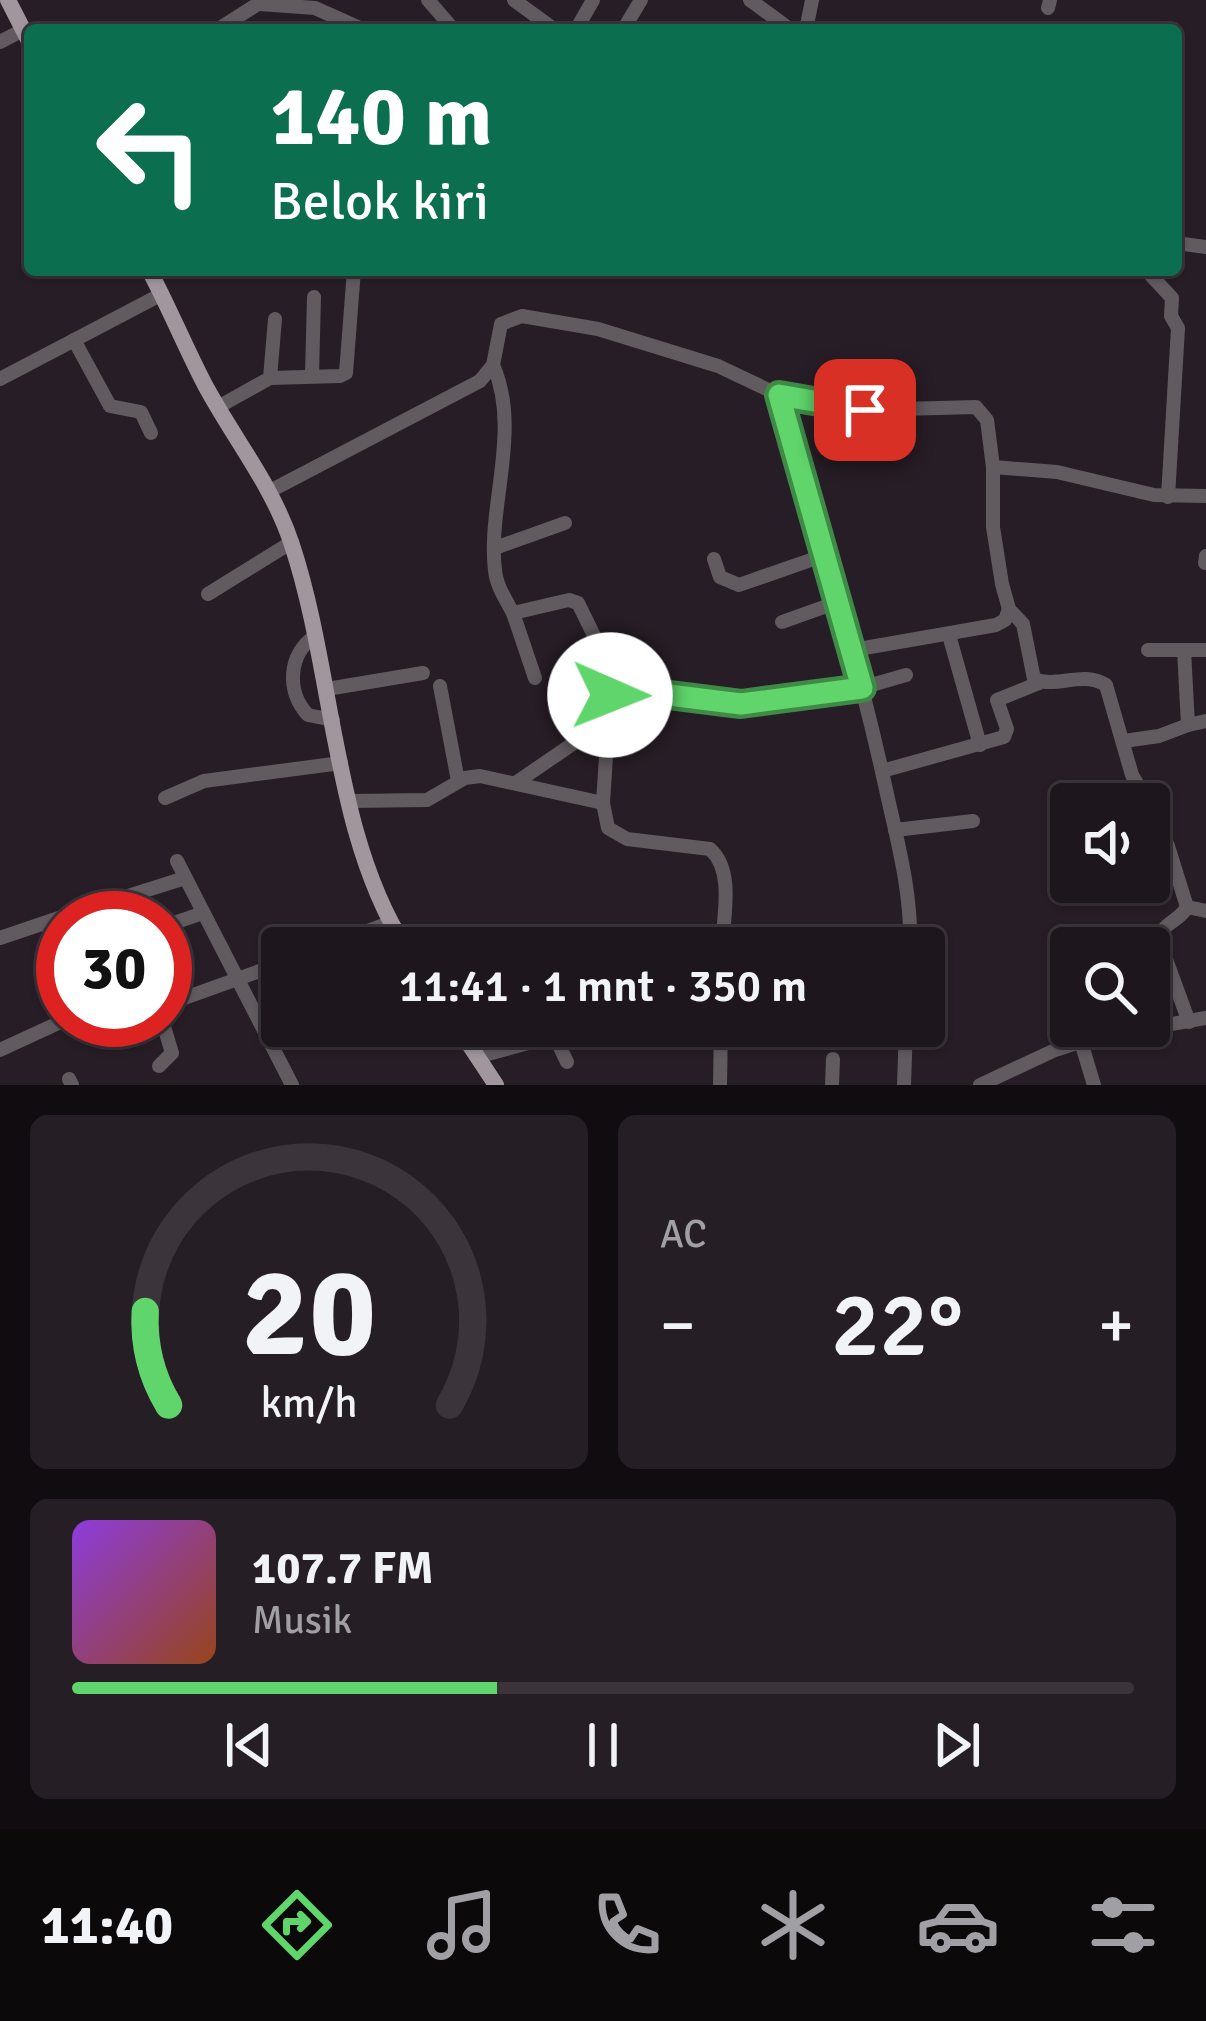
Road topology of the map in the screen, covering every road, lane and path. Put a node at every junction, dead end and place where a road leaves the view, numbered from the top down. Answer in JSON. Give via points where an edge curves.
{"nodes":[{"id":1,"x":8,"y":0,"type":"edge"},
{"id":2,"x":340,"y":0,"type":"edge"},
{"id":3,"x":428,"y":0,"type":"edge"},
{"id":4,"x":514,"y":0,"type":"edge"},
{"id":5,"x":750,"y":0,"type":"edge"},
{"id":6,"x":262,"y":2,"type":"edge"},
{"id":7,"x":349,"y":23,"type":"joint"},
{"id":8,"x":227,"y":24,"type":"edge"},
{"id":9,"x":449,"y":24,"type":"edge"},
{"id":10,"x":547,"y":24,"type":"edge"},
{"id":11,"x":783,"y":24,"type":"edge"},
{"id":12,"x":24,"y":30,"type":"edge"},
{"id":13,"x":152,"y":276,"type":"edge"},
{"id":14,"x":354,"y":276,"type":"edge"},
{"id":15,"x":1152,"y":276,"type":"edge"},
{"id":16,"x":162,"y":294,"type":"junction"},
{"id":17,"x":314,"y":297,"type":"dead end"},
{"id":18,"x":275,"y":319,"type":"dead end"},
{"id":19,"x":74,"y":340,"type":"junction"},
{"id":20,"x":493,"y":365,"type":"junction"},
{"id":21,"x":312,"y":375,"type":"junction"},
{"id":22,"x":270,"y":378,"type":"junction"},
{"id":23,"x":0,"y":379,"type":"edge"},
{"id":24,"x":779,"y":395,"type":"junction"},
{"id":25,"x":218,"y":407,"type":"junction"},
{"id":26,"x":151,"y":433,"type":"dead end"},
{"id":27,"x":992,"y":467,"type":"junction"},
{"id":28,"x":270,"y":491,"type":"junction"},
{"id":29,"x":1206,"y":496,"type":"edge"},
{"id":30,"x":1168,"y":497,"type":"junction"},
{"id":31,"x":565,"y":524,"type":"dead end"},
{"id":32,"x":292,"y":542,"type":"junction"},
{"id":33,"x":495,"y":548,"type":"junction"},
{"id":34,"x":825,"y":555,"type":"junction"},
{"id":35,"x":713,"y":559,"type":"dead end"},
{"id":36,"x":208,"y":594,"type":"dead end"},
{"id":37,"x":838,"y":602,"type":"junction"},
{"id":38,"x":1009,"y":609,"type":"junction"},
{"id":39,"x":513,"y":613,"type":"junction"},
{"id":40,"x":782,"y":622,"type":"dead end"},
{"id":41,"x":949,"y":635,"type":"junction"},
{"id":42,"x":315,"y":636,"type":"junction"},
{"id":43,"x":853,"y":650,"type":"junction"},
{"id":44,"x":1148,"y":650,"type":"dead end"},
{"id":45,"x":1184,"y":650,"type":"junction"},
{"id":46,"x":1206,"y":650,"type":"edge"},
{"id":47,"x":423,"y":673,"type":"dead end"},
{"id":48,"x":906,"y":675,"type":"dead end"},
{"id":49,"x":536,"y":678,"type":"dead end"},
{"id":50,"x":1039,"y":682,"type":"junction"},
{"id":51,"x":440,"y":686,"type":"dead end"},
{"id":52,"x":862,"y":688,"type":"junction"},
{"id":53,"x":327,"y":689,"type":"junction"},
{"id":54,"x":610,"y":695,"type":"junction"},
{"id":55,"x":609,"y":719,"type":"junction"},
{"id":56,"x":333,"y":720,"type":"junction"},
{"id":57,"x":1206,"y":721,"type":"edge"},
{"id":58,"x":1188,"y":724,"type":"junction"},
{"id":59,"x":1124,"y":741,"type":"junction"},
{"id":60,"x":980,"y":745,"type":"junction"},
{"id":61,"x":341,"y":763,"type":"junction"},
{"id":62,"x":882,"y":771,"type":"junction"},
{"id":63,"x":458,"y":781,"type":"junction"},
{"id":64,"x":517,"y":782,"type":"junction"},
{"id":65,"x":1137,"y":783,"type":"edge"},
{"id":66,"x":165,"y":798,"type":"dead end"},
{"id":67,"x":350,"y":802,"type":"junction"},
{"id":68,"x":603,"y":803,"type":"junction"},
{"id":69,"x":973,"y":821,"type":"dead end"},
{"id":70,"x":895,"y":830,"type":"junction"},
{"id":71,"x":1170,"y":852,"type":"edge"},
{"id":72,"x":176,"y":861,"type":"dead end"},
{"id":73,"x":185,"y":878,"type":"junction"},
{"id":74,"x":145,"y":891,"type":"edge"},
{"id":75,"x":1187,"y":907,"type":"junction"},
{"id":76,"x":1206,"y":911,"type":"edge"},
{"id":77,"x":202,"y":914,"type":"junction"},
{"id":78,"x":192,"y":917,"type":"edge"},
{"id":79,"x":389,"y":923,"type":"junction"},
{"id":80,"x":36,"y":926,"type":"edge"},
{"id":81,"x":378,"y":927,"type":"edge"},
{"id":82,"x":392,"y":927,"type":"edge"},
{"id":83,"x":723,"y":927,"type":"edge"},
{"id":84,"x":910,"y":927,"type":"edge"},
{"id":85,"x":0,"y":938,"type":"edge"},
{"id":86,"x":261,"y":971,"type":"edge"},
{"id":87,"x":237,"y":980,"type":"junction"},
{"id":88,"x":192,"y":995,"type":"edge"},
{"id":89,"x":1206,"y":1018,"type":"edge"},
{"id":90,"x":1189,"y":1022,"type":"junction"},
{"id":91,"x":1170,"y":1024,"type":"edge"},
{"id":92,"x":36,"y":1033,"type":"edge"},
{"id":93,"x":172,"y":1047,"type":"edge"},
{"id":94,"x":471,"y":1047,"type":"edge"},
{"id":95,"x":721,"y":1047,"type":"edge"},
{"id":96,"x":905,"y":1047,"type":"edge"},
{"id":97,"x":1062,"y":1047,"type":"edge"},
{"id":98,"x":1083,"y":1047,"type":"edge"},
{"id":99,"x":0,"y":1050,"type":"edge"},
{"id":100,"x":477,"y":1057,"type":"junction"},
{"id":101,"x":833,"y":1059,"type":"dead end"},
{"id":102,"x":567,"y":1062,"type":"dead end"},
{"id":103,"x":159,"y":1066,"type":"dead end"},
{"id":104,"x":292,"y":1085,"type":"edge"},
{"id":105,"x":496,"y":1085,"type":"edge"},
{"id":106,"x":720,"y":1085,"type":"edge"},
{"id":107,"x":832,"y":1085,"type":"edge"},
{"id":108,"x":904,"y":1085,"type":"edge"},
{"id":109,"x":980,"y":1085,"type":"edge"},
{"id":110,"x":1094,"y":1085,"type":"edge"}],
"edges":[{"from":1,"to":12,"type":"main road"},
{"from":2,"to":7,"type":"street"},
{"from":3,"to":9,"type":"street"},
{"from":4,"to":10,"type":"street"},
{"from":5,"to":11,"type":"street"},
{"from":6,"to":7,"type":"street","via":[[315,8]]},
{"from":6,"to":8,"type":"street"},
{"from":13,"to":16,"type":"main road"},
{"from":14,"to":21,"type":"street","via":[[347,371]]},
{"from":15,"to":30,"type":"street","via":[[1172,298],[1178,331]]},
{"from":16,"to":19,"type":"street"},
{"from":16,"to":25,"type":"main road"},
{"from":17,"to":21,"type":"street"},
{"from":18,"to":22,"type":"street"},
{"from":19,"to":23,"type":"street"},
{"from":19,"to":26,"type":"street","via":[[110,406],[141,412]]},
{"from":20,"to":24,"type":"street","via":[[501,324],[522,316],[637,340]]},
{"from":20,"to":28,"type":"street","via":[[472,385]]},
{"from":20,"to":33,"type":"street","via":[[504,469]]},
{"from":21,"to":22,"type":"street"},
{"from":22,"to":25,"type":"street"},
{"from":24,"to":27,"type":"street","via":[[865,410],[976,407],[987,419]]},
{"from":24,"to":34,"type":"street"},
{"from":25,"to":28,"type":"main road"},
{"from":27,"to":30,"type":"street"},
{"from":27,"to":38,"type":"street","via":[[995,544]]},
{"from":28,"to":32,"type":"main road"},
{"from":29,"to":30,"type":"street"},
{"from":31,"to":33,"type":"street"},
{"from":32,"to":36,"type":"street"},
{"from":32,"to":42,"type":"main road"},
{"from":33,"to":39,"type":"street","via":[[496,579]]},
{"from":34,"to":35,"type":"street","via":[[739,585],[720,577]]},
{"from":34,"to":37,"type":"street"},
{"from":37,"to":40,"type":"street"},
{"from":37,"to":43,"type":"street"},
{"from":38,"to":41,"type":"street","via":[[999,624]]},
{"from":38,"to":50,"type":"street","via":[[1023,624]]},
{"from":39,"to":49,"type":"street"},
{"from":39,"to":54,"type":"street","via":[[577,602],[604,650]]},
{"from":41,"to":43,"type":"street"},
{"from":41,"to":60,"type":"street"},
{"from":42,"to":53,"type":"main road"},
{"from":42,"to":56,"type":"street","via":[[293,660],[301,707]]},
{"from":43,"to":52,"type":"street"},
{"from":44,"to":45,"type":"street"},
{"from":45,"to":46,"type":"street"},
{"from":45,"to":58,"type":"street"},
{"from":47,"to":53,"type":"street"},
{"from":48,"to":52,"type":"street"},
{"from":50,"to":59,"type":"street","via":[[1104,683]]},
{"from":50,"to":60,"type":"street","via":[[997,700],[1007,734]]},
{"from":51,"to":63,"type":"street"},
{"from":52,"to":54,"type":"street","via":[[741,704]]},
{"from":52,"to":62,"type":"street"},
{"from":53,"to":56,"type":"main road"},
{"from":54,"to":55,"type":"street"},
{"from":55,"to":64,"type":"street"},
{"from":55,"to":68,"type":"street"},
{"from":56,"to":61,"type":"main road"},
{"from":57,"to":58,"type":"street"},
{"from":58,"to":59,"type":"street"},
{"from":59,"to":65,"type":"street"},
{"from":60,"to":62,"type":"street"},
{"from":61,"to":66,"type":"street","via":[[204,781]]},
{"from":61,"to":67,"type":"main road"},
{"from":62,"to":70,"type":"street"},
{"from":63,"to":64,"type":"street"},
{"from":63,"to":67,"type":"street","via":[[427,800]]},
{"from":64,"to":68,"type":"street"},
{"from":67,"to":79,"type":"main road"},
{"from":68,"to":83,"type":"street","via":[[608,828],[621,838],[710,849],[719,857]]},
{"from":69,"to":70,"type":"street"},
{"from":70,"to":84,"type":"street"},
{"from":71,"to":75,"type":"street"},
{"from":72,"to":73,"type":"street"},
{"from":73,"to":74,"type":"street"},
{"from":73,"to":77,"type":"street"},
{"from":75,"to":76,"type":"street"},
{"from":75,"to":90,"type":"street","via":[[1160,932],[1160,943]]},
{"from":77,"to":78,"type":"street"},
{"from":77,"to":87,"type":"street"},
{"from":79,"to":81,"type":"street"},
{"from":79,"to":82,"type":"main road"},
{"from":80,"to":85,"type":"street"},
{"from":86,"to":87,"type":"street"},
{"from":87,"to":88,"type":"street"},
{"from":87,"to":104,"type":"street"},
{"from":89,"to":90,"type":"street"},
{"from":90,"to":91,"type":"street"},
{"from":92,"to":99,"type":"street"},
{"from":93,"to":103,"type":"street"},
{"from":94,"to":100,"type":"main road"},
{"from":95,"to":106,"type":"street"},
{"from":96,"to":108,"type":"street"},
{"from":97,"to":109,"type":"street"},
{"from":98,"to":110,"type":"street"},
{"from":100,"to":102,"type":"street","via":[[551,1037]]},
{"from":100,"to":105,"type":"main road"},
{"from":101,"to":107,"type":"street"}]}
